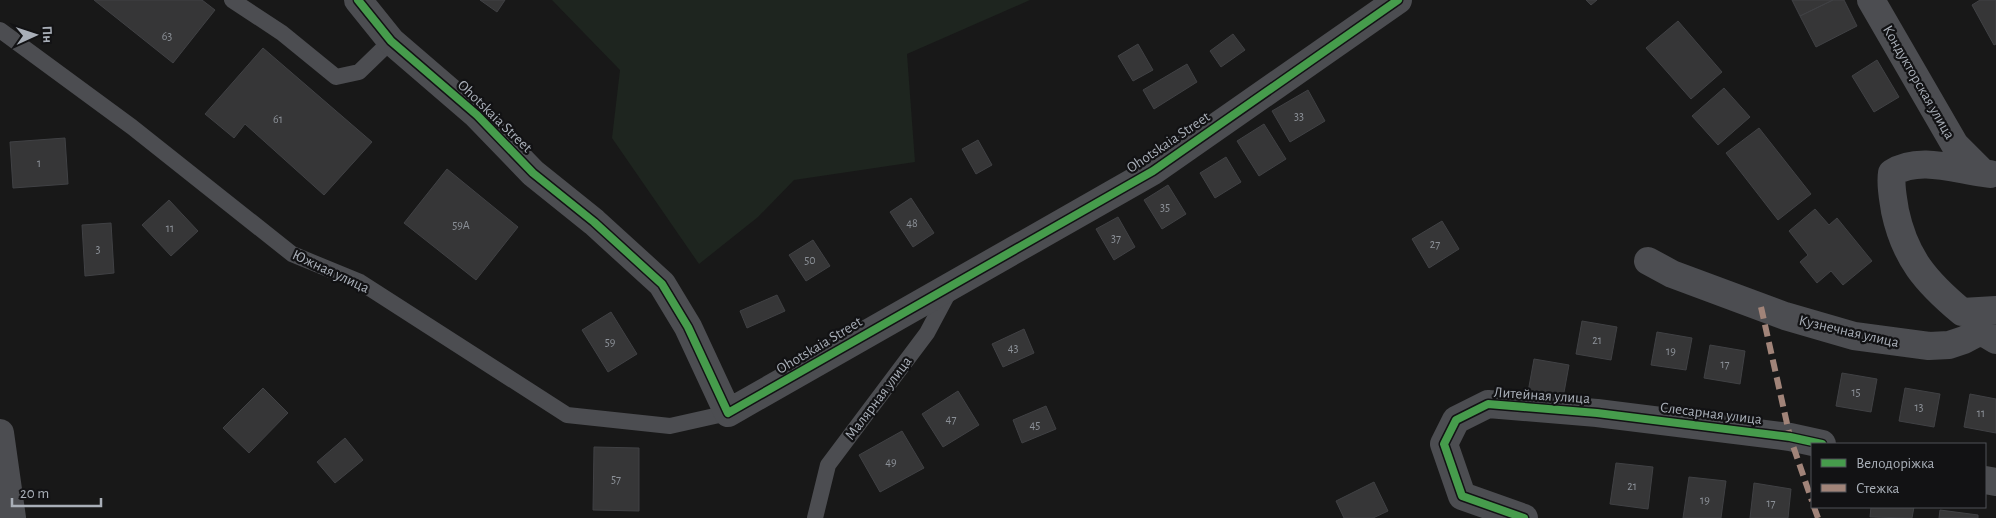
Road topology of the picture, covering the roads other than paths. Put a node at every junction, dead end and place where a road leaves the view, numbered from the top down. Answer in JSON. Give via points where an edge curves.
{"nodes":[{"id":1,"x":232,"y":0,"type":"edge"},
{"id":2,"x":358,"y":0,"type":"edge"},
{"id":3,"x":1398,"y":0,"type":"edge"},
{"id":4,"x":1871,"y":0,"type":"edge"},
{"id":5,"x":0,"y":30,"type":"edge"},
{"id":6,"x":391,"y":41,"type":"junction"},
{"id":7,"x":1990,"y":174,"type":"edge"},
{"id":8,"x":1648,"y":261,"type":"dead end"},
{"id":9,"x":954,"y":282,"type":"junction"},
{"id":10,"x":1991,"y":327,"type":"edge"},
{"id":11,"x":728,"y":412,"type":"junction"},
{"id":12,"x":1597,"y":412,"type":"joint"},
{"id":13,"x":0,"y":433,"type":"edge"},
{"id":14,"x":1817,"y":443,"type":"edge"},
{"id":15,"x":12,"y":518,"type":"edge"},
{"id":16,"x":815,"y":518,"type":"edge"},
{"id":17,"x":1524,"y":518,"type":"edge"}],
"edges":[{"from":1,"to":6,"type":"lane","via":[[282,33],[336,77],[359,72]]},
{"from":2,"to":6,"type":"street","name":"Ohotskaia Street"},
{"from":3,"to":9,"type":"street","name":"Ohotskaia Street","via":[[1153,171]]},
{"from":4,"to":7,"type":"street","name":"Кондукторская улица","via":[[1955,145]]},
{"from":5,"to":11,"type":"lane","name":"Южная улица","via":[[132,127],[292,254],[360,282],[567,415],[670,426]]},
{"from":6,"to":11,"type":"street","name":"Ohotskaia Street","via":[[477,115],[533,173],[594,222],[662,284],[688,327]]},
{"from":7,"to":10,"type":"street","via":[[1930,165],[1904,165],[1892,172],[1890,186],[1900,235],[1934,289],[1962,312]]},
{"from":8,"to":10,"type":"street","name":"Кузнечная улица","via":[[1672,274],[1785,316],[1854,336],[1929,346],[1964,340]]},
{"from":9,"to":11,"type":"street","name":"Ohotskaia Street"},
{"from":9,"to":16,"type":"lane","name":"Малярная улица","via":[[928,332],[828,465]]},
{"from":12,"to":14,"type":"street","name":"Слесарная улица"},
{"from":12,"to":17,"type":"street","name":"Литейная улица","via":[[1488,404],[1456,420],[1444,444],[1462,496]]},
{"from":13,"to":15,"type":"street"}]}
